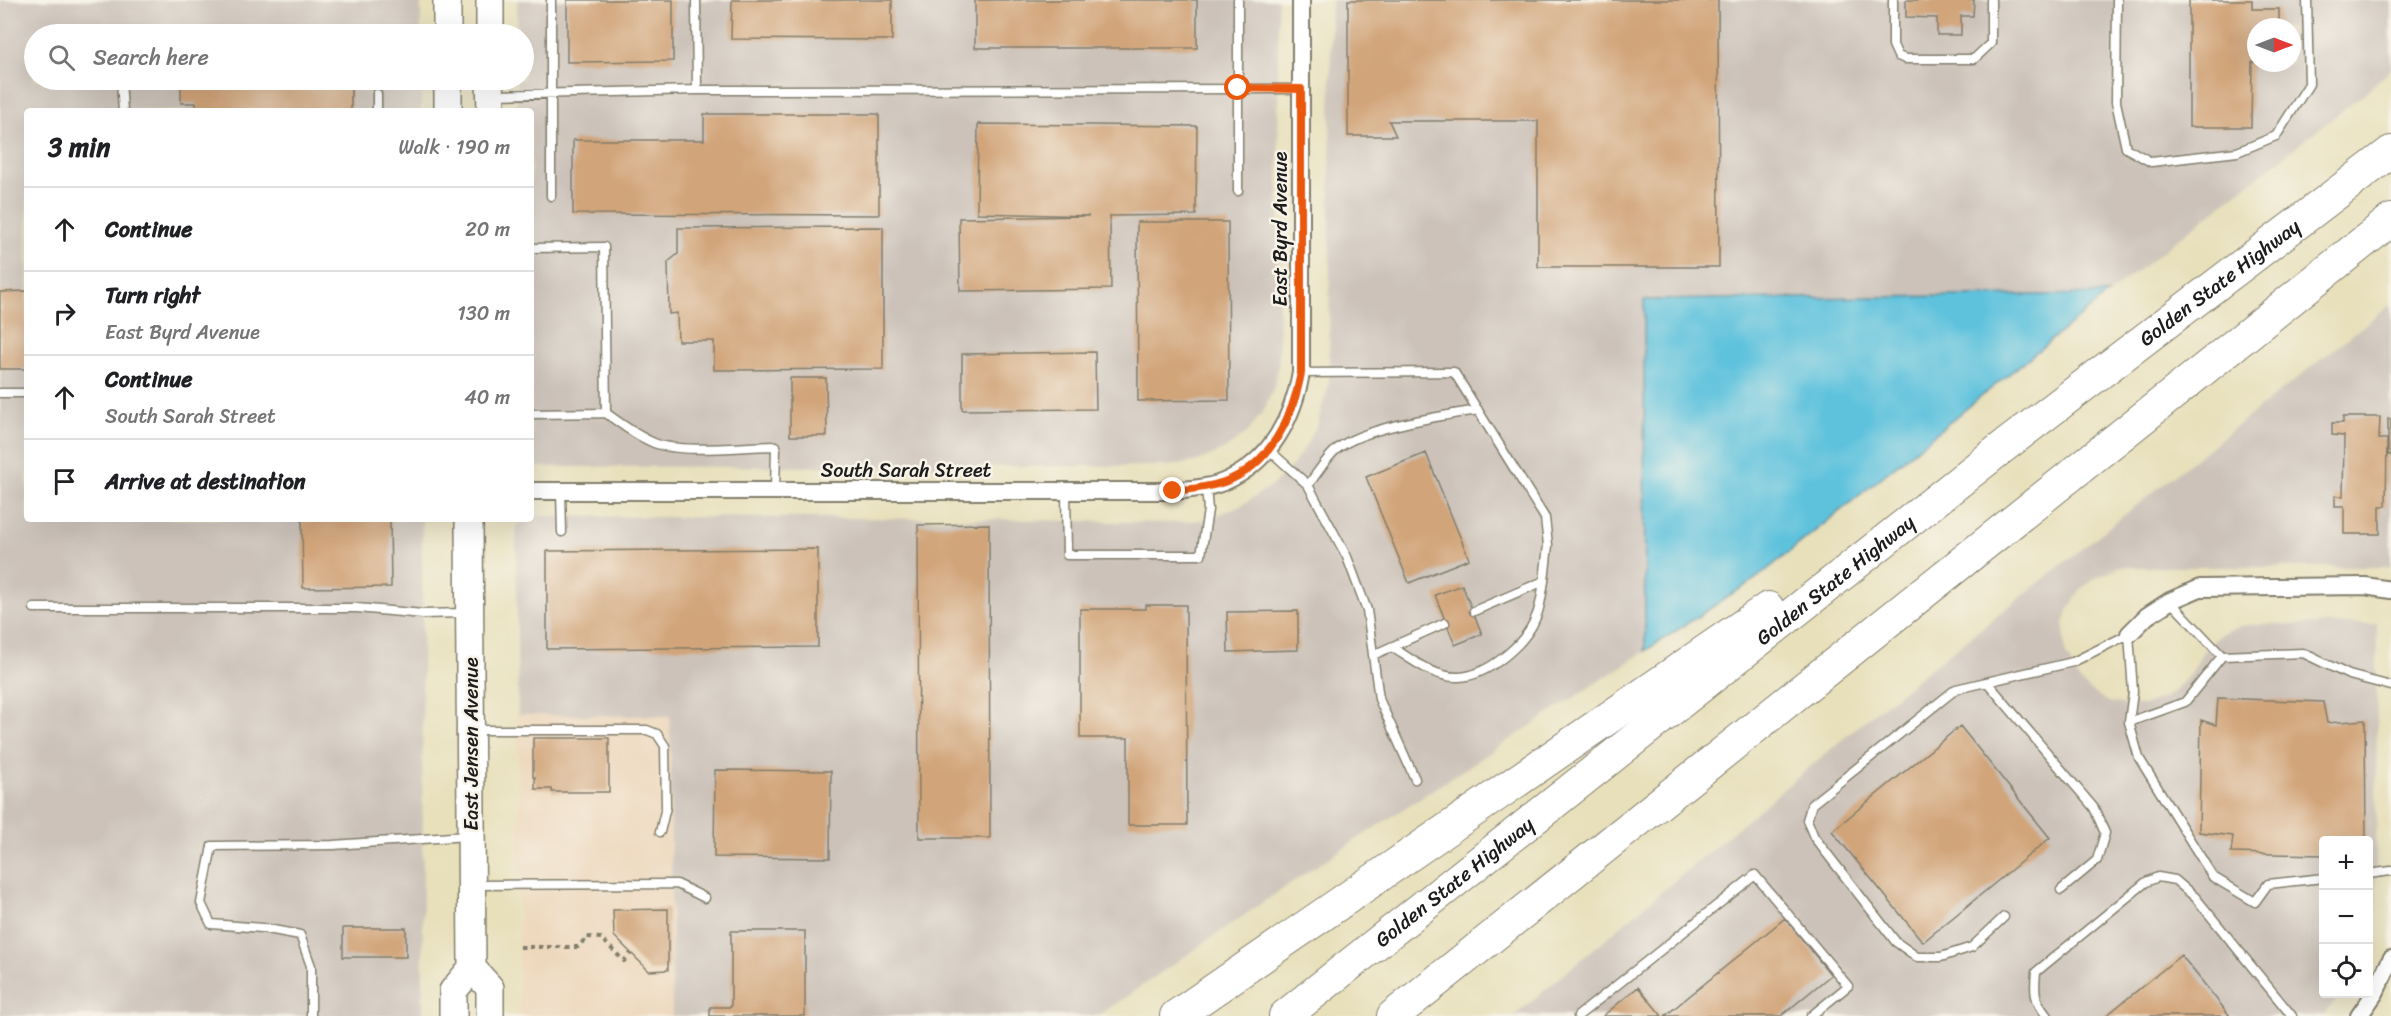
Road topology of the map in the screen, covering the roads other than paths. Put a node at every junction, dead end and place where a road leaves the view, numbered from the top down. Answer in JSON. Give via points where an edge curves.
{"nodes":[{"id":1,"x":447,"y":0,"type":"edge"},
{"id":2,"x":490,"y":0,"type":"edge"},
{"id":3,"x":550,"y":0,"type":"edge"},
{"id":4,"x":696,"y":0,"type":"edge"},
{"id":5,"x":1238,"y":0,"type":"edge"},
{"id":6,"x":1301,"y":0,"type":"edge"},
{"id":7,"x":1893,"y":0,"type":"edge"},
{"id":8,"x":1991,"y":0,"type":"edge"},
{"id":9,"x":2117,"y":0,"type":"edge"},
{"id":10,"x":2307,"y":0,"type":"edge"},
{"id":11,"x":447,"y":24,"type":"edge"},
{"id":12,"x":490,"y":24,"type":"edge"},
{"id":13,"x":1238,"y":88,"type":"junction"},
{"id":14,"x":1301,"y":89,"type":"junction"},
{"id":15,"x":122,"y":90,"type":"edge"},
{"id":16,"x":448,"y":90,"type":"edge"},
{"id":17,"x":697,"y":90,"type":"junction"},
{"id":18,"x":378,"y":94,"type":"dead end"},
{"id":19,"x":490,"y":95,"type":"edge"},
{"id":20,"x":551,"y":95,"type":"junction"},
{"id":21,"x":123,"y":108,"type":"edge"},
{"id":22,"x":378,"y":108,"type":"edge"},
{"id":23,"x":448,"y":108,"type":"edge"},
{"id":24,"x":2391,"y":152,"type":"edge"},
{"id":25,"x":1238,"y":191,"type":"dead end"},
{"id":26,"x":551,"y":196,"type":"dead end"},
{"id":27,"x":2391,"y":220,"type":"edge"},
{"id":28,"x":534,"y":248,"type":"edge"},
{"id":29,"x":1301,"y":373,"type":"junction"},
{"id":30,"x":0,"y":393,"type":"edge"},
{"id":31,"x":24,"y":393,"type":"edge"},
{"id":32,"x":1478,"y":410,"type":"junction"},
{"id":33,"x":534,"y":414,"type":"edge"},
{"id":34,"x":606,"y":414,"type":"junction"},
{"id":35,"x":1268,"y":449,"type":"junction"},
{"id":36,"x":1999,"y":450,"type":"junction"},
{"id":37,"x":1308,"y":485,"type":"junction"},
{"id":38,"x":1206,"y":487,"type":"junction"},
{"id":39,"x":534,"y":491,"type":"edge"},
{"id":40,"x":561,"y":491,"type":"junction"},
{"id":41,"x":775,"y":491,"type":"junction"},
{"id":42,"x":1066,"y":491,"type":"junction"},
{"id":43,"x":469,"y":522,"type":"edge"},
{"id":44,"x":562,"y":532,"type":"dead end"},
{"id":45,"x":1544,"y":581,"type":"junction"},
{"id":46,"x":2391,"y":590,"type":"edge"},
{"id":47,"x":2170,"y":601,"type":"junction"},
{"id":48,"x":34,"y":608,"type":"dead end"},
{"id":49,"x":1474,"y":611,"type":"dead end"},
{"id":50,"x":470,"y":613,"type":"junction"},
{"id":51,"x":1445,"y":623,"type":"dead end"},
{"id":52,"x":2129,"y":634,"type":"junction"},
{"id":53,"x":1392,"y":647,"type":"junction"},
{"id":54,"x":1373,"y":655,"type":"junction"},
{"id":55,"x":2222,"y":656,"type":"junction"},
{"id":56,"x":1987,"y":682,"type":"junction"},
{"id":57,"x":2391,"y":687,"type":"edge"},
{"id":58,"x":2130,"y":722,"type":"junction"},
{"id":59,"x":470,"y":730,"type":"junction"},
{"id":60,"x":1415,"y":779,"type":"dead end"},
{"id":61,"x":660,"y":832,"type":"dead end"},
{"id":62,"x":471,"y":836,"type":"junction"},
{"id":63,"x":2391,"y":871,"type":"edge"},
{"id":64,"x":2373,"y":873,"type":"edge"},
{"id":65,"x":2319,"y":879,"type":"edge"},
{"id":66,"x":472,"y":885,"type":"junction"},
{"id":67,"x":2061,"y":890,"type":"dead end"},
{"id":68,"x":705,"y":898,"type":"dead end"},
{"id":69,"x":2004,"y":917,"type":"dead end"},
{"id":70,"x":2391,"y":959,"type":"edge"},
{"id":71,"x":472,"y":968,"type":"junction"},
{"id":72,"x":1426,"y":990,"type":"junction"},
{"id":73,"x":311,"y":1016,"type":"edge"},
{"id":74,"x":453,"y":1016,"type":"edge"},
{"id":75,"x":490,"y":1016,"type":"edge"},
{"id":76,"x":1176,"y":1016,"type":"edge"},
{"id":77,"x":1286,"y":1016,"type":"edge"},
{"id":78,"x":1393,"y":1016,"type":"edge"},
{"id":79,"x":1399,"y":1016,"type":"edge"},
{"id":80,"x":1578,"y":1016,"type":"edge"},
{"id":81,"x":1811,"y":1016,"type":"edge"},
{"id":82,"x":2047,"y":1016,"type":"edge"},
{"id":83,"x":2292,"y":1016,"type":"edge"},
{"id":84,"x":2360,"y":1016,"type":"edge"}],
"edges":[{"from":1,"to":11,"type":"main road"},
{"from":2,"to":12,"type":"main road"},
{"from":3,"to":20,"type":"lane"},
{"from":4,"to":17,"type":"lane"},
{"from":5,"to":13,"type":"lane"},
{"from":6,"to":14,"type":"street","name":"East Byrd Avenue"},
{"from":7,"to":8,"type":"lane","via":[[1893,45],[1898,56],[1974,59],[1991,43]]},
{"from":9,"to":10,"type":"lane","via":[[2116,102],[2126,148],[2151,162],[2237,152],[2277,136],[2309,84]]},
{"from":13,"to":14,"type":"lane"},
{"from":13,"to":17,"type":"lane"},
{"from":13,"to":25,"type":"lane"},
{"from":14,"to":29,"type":"street","name":"East Byrd Avenue"},
{"from":15,"to":21,"type":"lane"},
{"from":16,"to":23,"type":"main road"},
{"from":17,"to":20,"type":"lane"},
{"from":18,"to":22,"type":"lane"},
{"from":19,"to":20,"type":"lane"},
{"from":20,"to":26,"type":"lane"},
{"from":24,"to":36,"type":"highway","name":"Golden State Highway"},
{"from":27,"to":72,"type":"highway"},
{"from":28,"to":34,"type":"lane","via":[[604,247]]},
{"from":29,"to":32,"type":"lane","via":[[1454,372]]},
{"from":29,"to":35,"type":"street","name":"East Byrd Avenue","via":[[1289,418]]},
{"from":30,"to":31,"type":"lane"},
{"from":32,"to":37,"type":"lane","via":[[1359,436],[1336,449]]},
{"from":32,"to":45,"type":"lane","via":[[1545,518],[1548,545]]},
{"from":33,"to":34,"type":"lane"},
{"from":34,"to":41,"type":"lane","via":[[639,436],[675,448],[776,446]]},
{"from":35,"to":37,"type":"lane"},
{"from":35,"to":38,"type":"street","name":"South Sarah Street","via":[[1242,473]]},
{"from":36,"to":76,"type":"highway"},
{"from":36,"to":77,"type":"highway","name":"Golden State Highway"},
{"from":37,"to":54,"type":"lane","via":[[1347,557],[1367,610]]},
{"from":38,"to":42,"type":"street","name":"South Sarah Street","via":[[1173,491]]},
{"from":38,"to":42,"type":"lane","via":[[1208,510],[1201,555],[1067,555]]},
{"from":39,"to":40,"type":"street","name":"South Sarah Street"},
{"from":40,"to":41,"type":"street","name":"South Sarah Street"},
{"from":40,"to":44,"type":"lane"},
{"from":41,"to":42,"type":"street","name":"South Sarah Street"},
{"from":43,"to":50,"type":"main road","name":"East Jensen Avenue"},
{"from":45,"to":49,"type":"lane"},
{"from":45,"to":53,"type":"lane","via":[[1536,618],[1520,641],[1502,659],[1479,673],[1457,677],[1428,669]]},
{"from":46,"to":47,"type":"street","via":[[2365,586],[2200,588]]},
{"from":47,"to":52,"type":"street"},
{"from":47,"to":55,"type":"lane"},
{"from":48,"to":50,"type":"lane","via":[[357,608],[423,614]]},
{"from":50,"to":59,"type":"main road","name":"East Jensen Avenue"},
{"from":51,"to":53,"type":"lane"},
{"from":52,"to":56,"type":"lane","via":[[2073,662]]},
{"from":52,"to":58,"type":"lane","via":[[2133,692]]},
{"from":53,"to":54,"type":"lane"},
{"from":54,"to":60,"type":"lane","via":[[1379,699]]},
{"from":55,"to":57,"type":"lane","via":[[2303,652],[2349,675]]},
{"from":55,"to":58,"type":"lane","via":[[2185,702]]},
{"from":56,"to":67,"type":"lane","via":[[2094,808],[2105,833],[2097,860]]},
{"from":56,"to":69,"type":"lane","via":[[1956,689],[1812,804],[1807,820],[1814,837],[1896,942],[1917,957],[1941,957],[1972,947]]},
{"from":58,"to":65,"type":"lane","via":[[2139,758],[2213,877],[2255,902],[2268,884]]},
{"from":59,"to":61,"type":"lane","via":[[646,730],[657,734],[665,746],[666,807]]},
{"from":59,"to":62,"type":"main road","name":"East Jensen Avenue"},
{"from":62,"to":66,"type":"main road","name":"East Jensen Avenue"},
{"from":62,"to":73,"type":"lane","via":[[333,845],[212,846],[201,903],[211,924],[300,935],[311,966]]},
{"from":63,"to":64,"type":"lane"},
{"from":66,"to":68,"type":"lane","via":[[677,884]]},
{"from":66,"to":71,"type":"main road","name":"East Jensen Avenue"},
{"from":70,"to":84,"type":"street"},
{"from":71,"to":74,"type":"main road","via":[[453,991]]},
{"from":71,"to":75,"type":"main road","via":[[490,988]]},
{"from":72,"to":78,"type":"highway"},
{"from":72,"to":79,"type":"highway"},
{"from":80,"to":81,"type":"lane","via":[[1755,875],[1848,986]]},
{"from":82,"to":83,"type":"lane","via":[[2037,1004],[2036,972],[2146,882],[2158,877],[2175,880],[2194,897]]}]}
